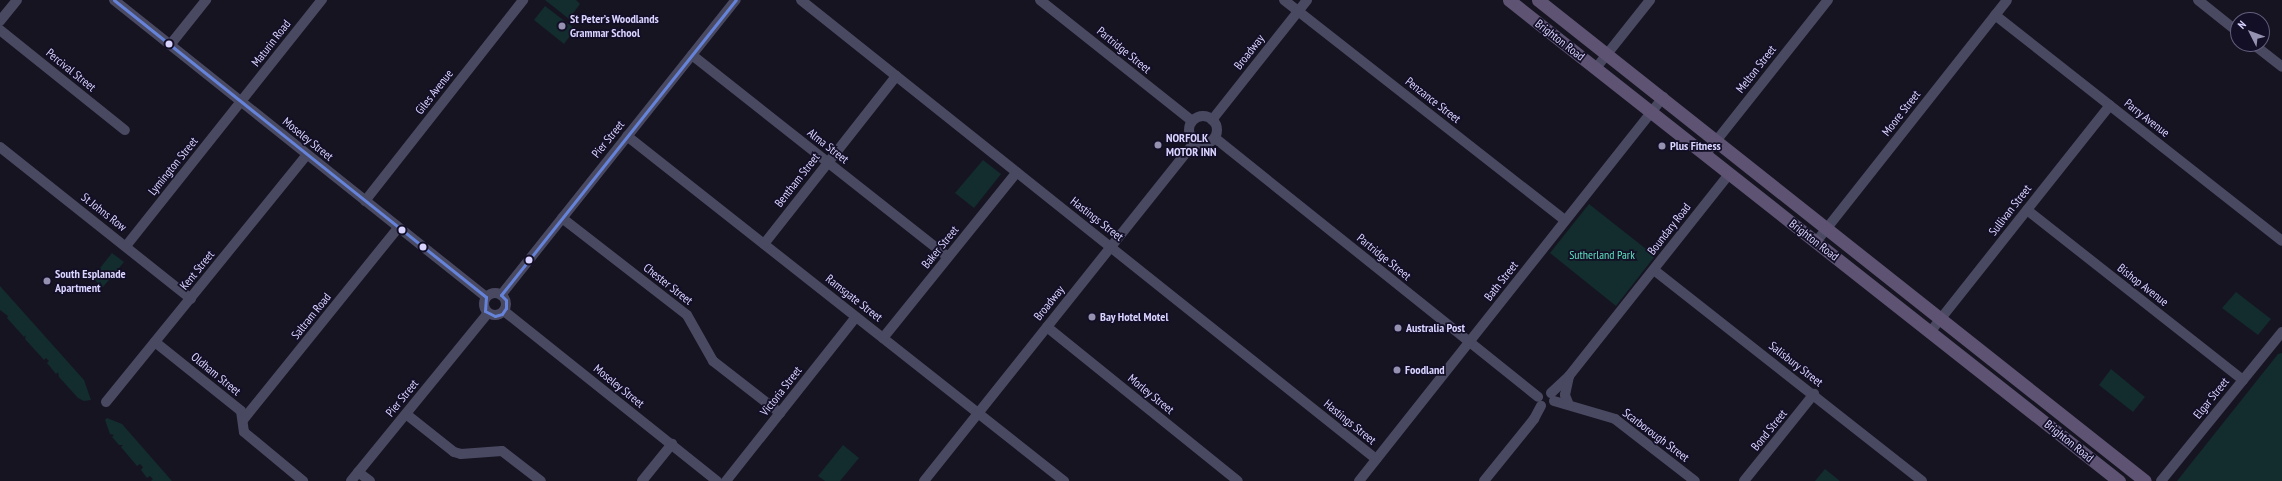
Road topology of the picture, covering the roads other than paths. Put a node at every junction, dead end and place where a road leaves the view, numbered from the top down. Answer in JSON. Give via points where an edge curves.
{"nodes":[{"id":1,"x":17,"y":0,"type":"edge"},
{"id":2,"x":114,"y":0,"type":"edge"},
{"id":3,"x":206,"y":0,"type":"edge"},
{"id":4,"x":322,"y":0,"type":"edge"},
{"id":5,"x":523,"y":0,"type":"edge"},
{"id":6,"x":736,"y":0,"type":"edge"},
{"id":7,"x":801,"y":0,"type":"edge"},
{"id":8,"x":1040,"y":0,"type":"edge"},
{"id":9,"x":1284,"y":0,"type":"edge"},
{"id":10,"x":1307,"y":0,"type":"edge"},
{"id":11,"x":1509,"y":0,"type":"edge"},
{"id":12,"x":1538,"y":0,"type":"edge"},
{"id":13,"x":1650,"y":0,"type":"edge"},
{"id":14,"x":1828,"y":0,"type":"edge"},
{"id":15,"x":2007,"y":0,"type":"edge"},
{"id":16,"x":2198,"y":0,"type":"edge"},
{"id":17,"x":1298,"y":11,"type":"junction"},
{"id":18,"x":1995,"y":15,"type":"junction"},
{"id":19,"x":0,"y":21,"type":"edge"},
{"id":20,"x":2230,"y":26,"type":"edge"},
{"id":21,"x":0,"y":30,"type":"edge"},
{"id":22,"x":170,"y":45,"type":"junction"},
{"id":23,"x":2263,"y":52,"type":"edge"},
{"id":24,"x":1607,"y":54,"type":"junction"},
{"id":25,"x":692,"y":55,"type":"junction"},
{"id":26,"x":2282,"y":67,"type":"edge"},
{"id":27,"x":1596,"y":68,"type":"junction"},
{"id":28,"x":896,"y":76,"type":"junction"},
{"id":29,"x":1663,"y":97,"type":"junction"},
{"id":30,"x":241,"y":102,"type":"junction"},
{"id":31,"x":2110,"y":105,"type":"junction"},
{"id":32,"x":1651,"y":112,"type":"junction"},
{"id":33,"x":1212,"y":120,"type":"junction"},
{"id":34,"x":1192,"y":121,"type":"junction"},
{"id":35,"x":125,"y":130,"type":"dead end"},
{"id":36,"x":627,"y":136,"type":"junction"},
{"id":37,"x":1215,"y":138,"type":"junction"},
{"id":38,"x":1195,"y":142,"type":"junction"},
{"id":39,"x":1716,"y":142,"type":"junction"},
{"id":40,"x":0,"y":147,"type":"edge"},
{"id":41,"x":307,"y":155,"type":"junction"},
{"id":42,"x":1705,"y":155,"type":"junction"},
{"id":43,"x":828,"y":162,"type":"junction"},
{"id":44,"x":1017,"y":172,"type":"junction"},
{"id":45,"x":1729,"y":174,"type":"junction"},
{"id":46,"x":365,"y":201,"type":"junction"},
{"id":47,"x":2027,"y":210,"type":"junction"},
{"id":48,"x":562,"y":218,"type":"junction"},
{"id":49,"x":1565,"y":220,"type":"junction"},
{"id":50,"x":398,"y":228,"type":"junction"},
{"id":51,"x":1826,"y":229,"type":"junction"},
{"id":52,"x":2282,"y":241,"type":"edge"},
{"id":53,"x":1816,"y":242,"type":"junction"},
{"id":54,"x":764,"y":244,"type":"junction"},
{"id":55,"x":126,"y":246,"type":"junction"},
{"id":56,"x":1111,"y":246,"type":"junction"},
{"id":57,"x":948,"y":257,"type":"junction"},
{"id":58,"x":1654,"y":270,"type":"junction"},
{"id":59,"x":501,"y":295,"type":"junction"},
{"id":60,"x":486,"y":298,"type":"junction"},
{"id":61,"x":191,"y":299,"type":"junction"},
{"id":62,"x":504,"y":311,"type":"junction"},
{"id":63,"x":488,"y":313,"type":"junction"},
{"id":64,"x":856,"y":317,"type":"junction"},
{"id":65,"x":1941,"y":318,"type":"junction"},
{"id":66,"x":1047,"y":327,"type":"junction"},
{"id":67,"x":1931,"y":331,"type":"junction"},
{"id":68,"x":2282,"y":332,"type":"edge"},
{"id":69,"x":883,"y":338,"type":"junction"},
{"id":70,"x":155,"y":342,"type":"junction"},
{"id":71,"x":1469,"y":342,"type":"junction"},
{"id":72,"x":1570,"y":376,"type":"junction"},
{"id":73,"x":2243,"y":380,"type":"junction"},
{"id":74,"x":1814,"y":394,"type":"junction"},
{"id":75,"x":1552,"y":397,"type":"junction"},
{"id":76,"x":1539,"y":401,"type":"junction"},
{"id":77,"x":106,"y":402,"type":"dead end"},
{"id":78,"x":1569,"y":405,"type":"junction"},
{"id":79,"x":780,"y":413,"type":"junction"},
{"id":80,"x":978,"y":413,"type":"junction"},
{"id":81,"x":406,"y":414,"type":"junction"},
{"id":82,"x":243,"y":420,"type":"junction"},
{"id":83,"x":672,"y":444,"type":"junction"},
{"id":84,"x":1376,"y":459,"type":"junction"},
{"id":85,"x":358,"y":472,"type":"junction"},
{"id":86,"x":303,"y":481,"type":"edge"},
{"id":87,"x":351,"y":481,"type":"edge"},
{"id":88,"x":370,"y":481,"type":"edge"},
{"id":89,"x":541,"y":481,"type":"edge"},
{"id":90,"x":642,"y":481,"type":"edge"},
{"id":91,"x":717,"y":481,"type":"edge"},
{"id":92,"x":726,"y":481,"type":"edge"},
{"id":93,"x":924,"y":481,"type":"edge"},
{"id":94,"x":1064,"y":481,"type":"edge"},
{"id":95,"x":1238,"y":481,"type":"edge"},
{"id":96,"x":1359,"y":481,"type":"edge"},
{"id":97,"x":1484,"y":481,"type":"edge"},
{"id":98,"x":1695,"y":481,"type":"edge"},
{"id":99,"x":1744,"y":481,"type":"edge"},
{"id":100,"x":1922,"y":481,"type":"edge"},
{"id":101,"x":2119,"y":481,"type":"edge"},
{"id":102,"x":2146,"y":481,"type":"edge"},
{"id":103,"x":2161,"y":481,"type":"edge"}],
"edges":[{"from":1,"to":19,"type":"street"},
{"from":2,"to":22,"type":"street","name":"Moseley Street"},
{"from":3,"to":22,"type":"street"},
{"from":4,"to":30,"type":"street","name":"Maturin Road"},
{"from":5,"to":46,"type":"street","name":"Giles Avenue"},
{"from":6,"to":25,"type":"street","name":"Pier Street"},
{"from":7,"to":28,"type":"street","name":"Hastings Street"},
{"from":8,"to":34,"type":"street","name":"Partridge Street"},
{"from":9,"to":17,"type":"street","name":"Penzance Street"},
{"from":10,"to":17,"type":"street","name":"Broadway"},
{"from":11,"to":27,"type":"main road","name":"Brighton Road"},
{"from":12,"to":24,"type":"main road","name":"Brighton Road"},
{"from":13,"to":24,"type":"street"},
{"from":14,"to":39,"type":"street","name":"Melton Street"},
{"from":15,"to":18,"type":"street","name":"Moore Street"},
{"from":16,"to":20,"type":"street"},
{"from":17,"to":33,"type":"street","name":"Broadway"},
{"from":17,"to":49,"type":"street","name":"Penzance Street"},
{"from":18,"to":31,"type":"street","name":"Parry Avenue"},
{"from":18,"to":51,"type":"street","name":"Moore Street"},
{"from":21,"to":35,"type":"street","name":"Percival Street"},
{"from":22,"to":30,"type":"street","name":"Moseley Street"},
{"from":23,"to":26,"type":"street"},
{"from":24,"to":27,"type":"street"},
{"from":24,"to":29,"type":"main road","name":"Brighton Road"},
{"from":25,"to":36,"type":"street","name":"Pier Street"},
{"from":25,"to":43,"type":"street","name":"Alma Street"},
{"from":27,"to":32,"type":"main road","name":"Brighton Road"},
{"from":28,"to":43,"type":"street","name":"Bentham Street"},
{"from":28,"to":44,"type":"street","name":"Hastings Street"},
{"from":29,"to":32,"type":"street","name":"Bath Street"},
{"from":29,"to":39,"type":"main road","name":"Brighton Road"},
{"from":30,"to":41,"type":"street","name":"Moseley Street"},
{"from":30,"to":55,"type":"street","name":"Lymington Street"},
{"from":31,"to":47,"type":"street","name":"Sullivan Street"},
{"from":31,"to":52,"type":"street","name":"Parry Avenue"},
{"from":32,"to":42,"type":"main road","name":"Brighton Road"},
{"from":32,"to":49,"type":"street","name":"Bath Street"},
{"from":33,"to":34,"type":"street","via":[[1199,116]]},
{"from":33,"to":37,"type":"street","via":[[1217,128]]},
{"from":34,"to":38,"type":"street","via":[[1188,130]]},
{"from":36,"to":48,"type":"street","name":"Pier Street"},
{"from":36,"to":54,"type":"street","name":"Ramsgate Street"},
{"from":37,"to":38,"type":"street","via":[[1203,145]]},
{"from":37,"to":71,"type":"street","name":"Partridge Street"},
{"from":38,"to":56,"type":"street","name":"Broadway"},
{"from":39,"to":42,"type":"street","name":"Melton Street"},
{"from":39,"to":51,"type":"main road","name":"Brighton Road"},
{"from":40,"to":55,"type":"street","name":"St Johns Row"},
{"from":41,"to":46,"type":"street","name":"Moseley Street"},
{"from":41,"to":61,"type":"street","name":"Kent Street"},
{"from":42,"to":45,"type":"main road","name":"Brighton Road"},
{"from":43,"to":54,"type":"street","name":"Bentham Street"},
{"from":43,"to":57,"type":"street","name":"Alma Street"},
{"from":44,"to":56,"type":"street","name":"Hastings Street"},
{"from":44,"to":57,"type":"street","name":"Baker Street"},
{"from":45,"to":53,"type":"main road","name":"Brighton Road"},
{"from":45,"to":58,"type":"street","name":"Boundary Road"},
{"from":46,"to":50,"type":"street","name":"Moseley Street"},
{"from":47,"to":65,"type":"street","name":"Sullivan Street"},
{"from":47,"to":73,"type":"street","name":"Bishop Avenue"},
{"from":48,"to":59,"type":"street","name":"Pier Street"},
{"from":48,"to":79,"type":"street","name":"Chester Street","via":[[687,314],[713,361]]},
{"from":49,"to":71,"type":"street","name":"Bath Street"},
{"from":50,"to":60,"type":"street","name":"Moseley Street"},
{"from":50,"to":82,"type":"street","name":"Saltram Road"},
{"from":51,"to":53,"type":"street","name":"Moore Street"},
{"from":51,"to":65,"type":"main road","name":"Brighton Road"},
{"from":53,"to":67,"type":"main road","name":"Brighton Road"},
{"from":54,"to":64,"type":"street","name":"Ramsgate Street"},
{"from":55,"to":61,"type":"street","name":"St Johns Row"},
{"from":56,"to":66,"type":"street","name":"Broadway"},
{"from":56,"to":84,"type":"street","name":"Hastings Street"},
{"from":57,"to":69,"type":"street","name":"Baker Street"},
{"from":58,"to":72,"type":"street","name":"Boundary Road"},
{"from":58,"to":74,"type":"street","name":"Salisbury Street"},
{"from":59,"to":60,"type":"street","via":[[491,294]]},
{"from":59,"to":62,"type":"street","via":[[506,304]]},
{"from":60,"to":63,"type":"street","via":[[484,308]]},
{"from":61,"to":70,"type":"street","name":"Kent Street"},
{"from":62,"to":63,"type":"street","via":[[498,315]]},
{"from":62,"to":83,"type":"street","name":"Moseley Street"},
{"from":63,"to":81,"type":"street","name":"Pier Street"},
{"from":64,"to":69,"type":"street","name":"Ramsgate Street"},
{"from":64,"to":79,"type":"street","name":"Victoria Street"},
{"from":65,"to":67,"type":"street","name":"Sullivan Street"},
{"from":65,"to":102,"type":"main road","name":"Brighton Road"},
{"from":66,"to":80,"type":"street","name":"Broadway"},
{"from":66,"to":95,"type":"street","name":"Morley Street"},
{"from":67,"to":101,"type":"main road","name":"Brighton Road"},
{"from":68,"to":73,"type":"street","name":"Elgar Street"},
{"from":69,"to":80,"type":"street","name":"Ramsgate Street"},
{"from":70,"to":77,"type":"street","name":"Kent Street"},
{"from":70,"to":82,"type":"street","name":"Oldham Street","via":[[241,411]]},
{"from":71,"to":76,"type":"street","name":"Partridge Street"},
{"from":71,"to":84,"type":"street","name":"Bath Street"},
{"from":72,"to":75,"type":"street","name":"Boundary Road"},
{"from":72,"to":78,"type":"street","name":"Boundary Road","via":[[1565,396]]},
{"from":73,"to":103,"type":"street","name":"Elgar Street"},
{"from":74,"to":99,"type":"street","name":"Bond Street"},
{"from":74,"to":100,"type":"street","name":"Salisbury Street"},
{"from":75,"to":76,"type":"street","via":[[1544,392]]},
{"from":75,"to":76,"type":"street","via":[[1548,407]]},
{"from":75,"to":78,"type":"street","name":"Scarborough Street"},
{"from":76,"to":97,"type":"street","via":[[1534,419]]},
{"from":78,"to":98,"type":"street","name":"Scarborough Street","via":[[1615,419]]},
{"from":79,"to":92,"type":"street","name":"Victoria Street"},
{"from":80,"to":93,"type":"street","name":"Broadway"},
{"from":80,"to":94,"type":"street","name":"Ramsgate Street"},
{"from":81,"to":85,"type":"street","name":"Pier Street"},
{"from":81,"to":89,"type":"street","via":[[454,452],[461,454],[502,451]]},
{"from":82,"to":86,"type":"street","name":"Oldham Street","via":[[244,432],[250,439]]},
{"from":83,"to":90,"type":"street"},
{"from":83,"to":91,"type":"street","name":"Moseley Street"},
{"from":84,"to":96,"type":"street","name":"Bath Street"},
{"from":85,"to":87,"type":"street","name":"Pier Street"},
{"from":85,"to":88,"type":"street"}]}
